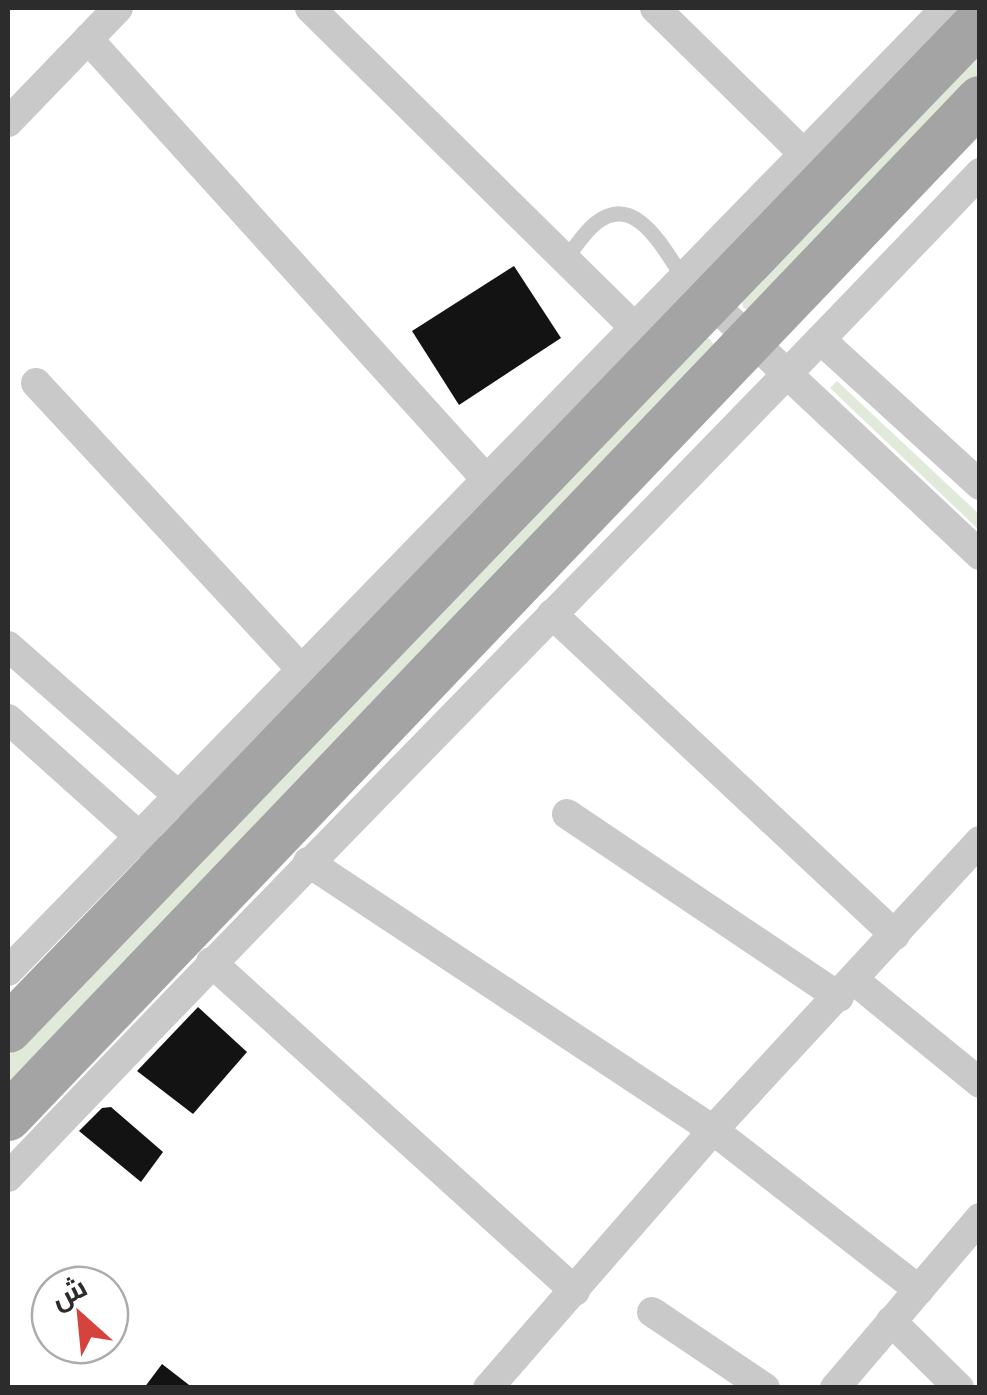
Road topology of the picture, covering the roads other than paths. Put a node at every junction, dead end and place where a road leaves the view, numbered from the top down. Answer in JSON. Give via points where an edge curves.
{"nodes":[{"id":1,"x":118,"y":8,"type":"edge"},
{"id":2,"x":310,"y":8,"type":"edge"},
{"id":3,"x":655,"y":8,"type":"edge"},
{"id":4,"x":948,"y":13,"type":"edge"},
{"id":5,"x":88,"y":38,"type":"junction"},
{"id":6,"x":980,"y":100,"type":"edge"},
{"id":7,"x":8,"y":120,"type":"edge"},
{"id":8,"x":804,"y":154,"type":"junction"},
{"id":9,"x":980,"y":173,"type":"edge"},
{"id":10,"x":565,"y":260,"type":"junction"},
{"id":11,"x":696,"y":289,"type":"junction"},
{"id":12,"x":634,"y":327,"type":"junction"},
{"id":13,"x":751,"y":337,"type":"junction"},
{"id":14,"x":821,"y":340,"type":"junction"},
{"id":15,"x":788,"y":373,"type":"junction"},
{"id":16,"x":36,"y":383,"type":"dead end"},
{"id":17,"x":486,"y":479,"type":"junction"},
{"id":18,"x":980,"y":485,"type":"edge"},
{"id":19,"x":980,"y":556,"type":"edge"},
{"id":20,"x":552,"y":614,"type":"junction"},
{"id":21,"x":8,"y":646,"type":"edge"},
{"id":22,"x":300,"y":669,"type":"junction"},
{"id":23,"x":8,"y":719,"type":"edge"},
{"id":24,"x":192,"y":808,"type":"junction"},
{"id":25,"x":567,"y":814,"type":"dead end"},
{"id":26,"x":980,"y":841,"type":"edge"},
{"id":27,"x":154,"y":849,"type":"junction"},
{"id":28,"x":308,"y":862,"type":"junction"},
{"id":29,"x":894,"y":935,"type":"junction"},
{"id":30,"x":212,"y":962,"type":"junction"},
{"id":31,"x":8,"y":971,"type":"edge"},
{"id":32,"x":846,"y":989,"type":"junction"},
{"id":33,"x":8,"y":1029,"type":"edge"},
{"id":34,"x":980,"y":1083,"type":"edge"},
{"id":35,"x":8,"y":1116,"type":"edge"},
{"id":36,"x":713,"y":1130,"type":"junction"},
{"id":37,"x":8,"y":1177,"type":"edge"},
{"id":38,"x":980,"y":1218,"type":"edge"},
{"id":39,"x":919,"y":1290,"type":"junction"},
{"id":40,"x":574,"y":1292,"type":"junction"},
{"id":41,"x":652,"y":1312,"type":"dead end"},
{"id":42,"x":892,"y":1322,"type":"junction"},
{"id":43,"x":488,"y":1388,"type":"edge"},
{"id":44,"x":765,"y":1388,"type":"edge"},
{"id":45,"x":835,"y":1388,"type":"edge"},
{"id":46,"x":960,"y":1388,"type":"edge"}],
"edges":[{"from":1,"to":5,"type":"street"},
{"from":2,"to":10,"type":"street"},
{"from":3,"to":8,"type":"street"},
{"from":4,"to":8,"type":"street"},
{"from":4,"to":11,"type":"main road"},
{"from":5,"to":7,"type":"street"},
{"from":5,"to":17,"type":"street"},
{"from":6,"to":13,"type":"main road"},
{"from":8,"to":11,"type":"street"},
{"from":9,"to":14,"type":"street"},
{"from":10,"to":11,"type":"lane","via":[[595,224],[615,212],[631,214]]},
{"from":10,"to":12,"type":"street"},
{"from":11,"to":12,"type":"street"},
{"from":11,"to":13,"type":"street"},
{"from":11,"to":24,"type":"main road"},
{"from":12,"to":17,"type":"street"},
{"from":13,"to":15,"type":"street"},
{"from":13,"to":35,"type":"main road"},
{"from":14,"to":15,"type":"street"},
{"from":14,"to":18,"type":"street"},
{"from":15,"to":19,"type":"street"},
{"from":15,"to":20,"type":"street"},
{"from":16,"to":22,"type":"street"},
{"from":17,"to":22,"type":"street"},
{"from":20,"to":28,"type":"street"},
{"from":20,"to":29,"type":"street"},
{"from":21,"to":24,"type":"street"},
{"from":22,"to":24,"type":"street"},
{"from":23,"to":27,"type":"street"},
{"from":24,"to":27,"type":"main road"},
{"from":25,"to":32,"type":"street"},
{"from":26,"to":29,"type":"street"},
{"from":27,"to":31,"type":"street"},
{"from":27,"to":33,"type":"main road"},
{"from":28,"to":30,"type":"street"},
{"from":28,"to":36,"type":"street"},
{"from":29,"to":32,"type":"street"},
{"from":30,"to":37,"type":"street"},
{"from":30,"to":40,"type":"street"},
{"from":32,"to":34,"type":"street"},
{"from":32,"to":36,"type":"street"},
{"from":36,"to":39,"type":"street"},
{"from":36,"to":40,"type":"street"},
{"from":38,"to":39,"type":"street"},
{"from":39,"to":42,"type":"street"},
{"from":40,"to":43,"type":"street"},
{"from":41,"to":44,"type":"street"},
{"from":42,"to":45,"type":"street"},
{"from":42,"to":46,"type":"street"}]}
